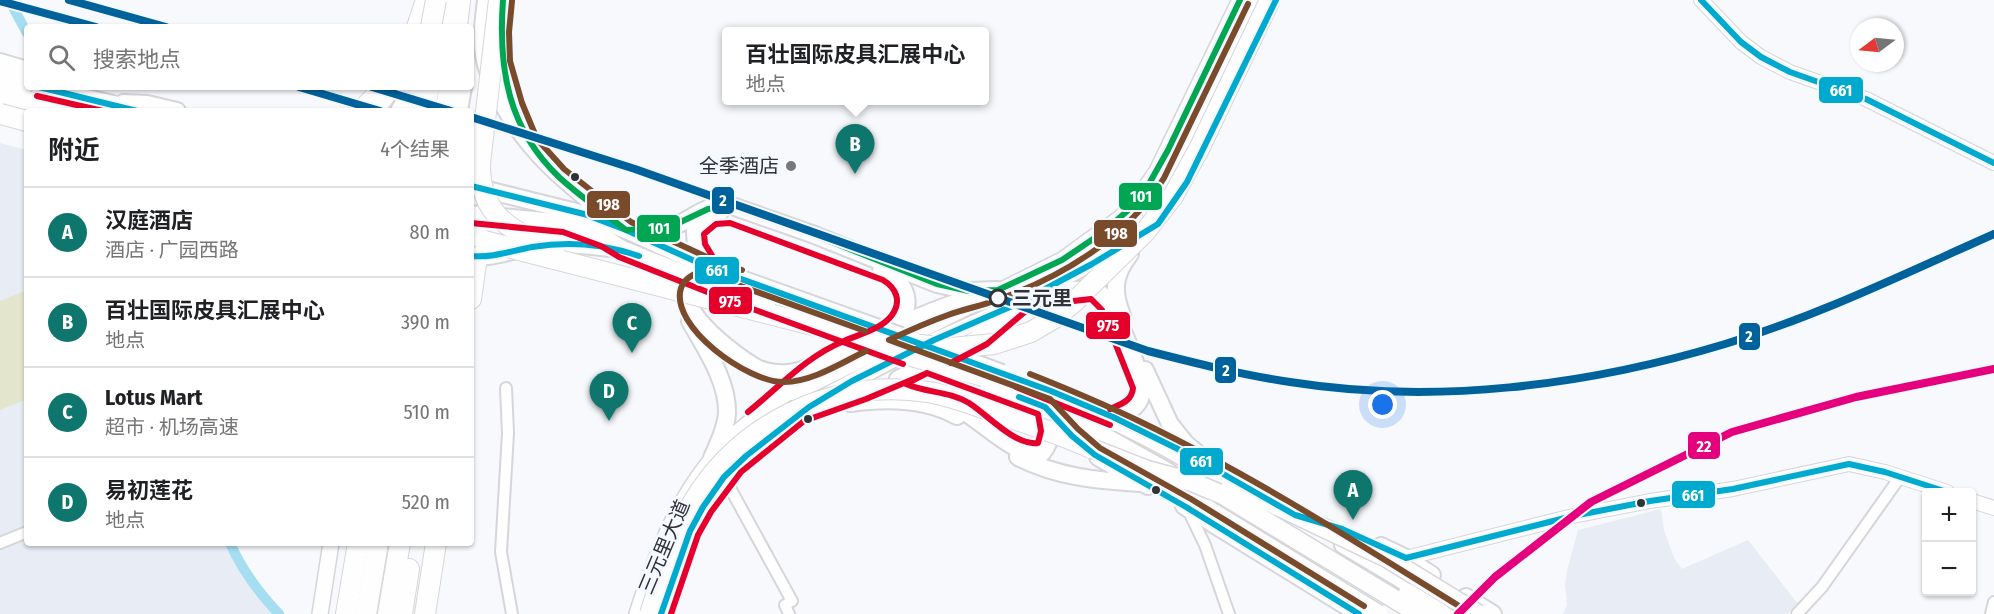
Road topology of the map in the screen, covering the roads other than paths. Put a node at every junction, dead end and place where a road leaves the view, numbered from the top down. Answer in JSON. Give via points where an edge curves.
{"nodes":[{"id":1,"x":426,"y":0,"type":"edge"},
{"id":2,"x":436,"y":0,"type":"edge"},
{"id":3,"x":444,"y":0,"type":"edge"},
{"id":4,"x":453,"y":0,"type":"edge"},
{"id":5,"x":460,"y":0,"type":"edge"},
{"id":6,"x":485,"y":0,"type":"edge"},
{"id":7,"x":500,"y":0,"type":"edge"},
{"id":8,"x":1240,"y":0,"type":"edge"},
{"id":9,"x":1257,"y":0,"type":"edge"},
{"id":10,"x":1270,"y":0,"type":"edge"},
{"id":11,"x":1276,"y":0,"type":"edge"},
{"id":12,"x":1701,"y":0,"type":"edge"},
{"id":13,"x":418,"y":24,"type":"edge"},
{"id":14,"x":439,"y":24,"type":"edge"},
{"id":15,"x":439,"y":24,"type":"edge"},
{"id":16,"x":440,"y":24,"type":"edge"},
{"id":17,"x":441,"y":24,"type":"edge"},
{"id":18,"x":474,"y":25,"type":"edge"},
{"id":19,"x":0,"y":62,"type":"edge"},
{"id":20,"x":24,"y":69,"type":"edge"},
{"id":21,"x":10,"y":84,"type":"edge"},
{"id":22,"x":53,"y":90,"type":"edge"},
{"id":23,"x":73,"y":90,"type":"edge"},
{"id":24,"x":381,"y":90,"type":"edge"},
{"id":25,"x":392,"y":90,"type":"edge"},
{"id":26,"x":406,"y":90,"type":"edge"},
{"id":27,"x":411,"y":90,"type":"edge"},
{"id":28,"x":420,"y":90,"type":"edge"},
{"id":29,"x":430,"y":90,"type":"edge"},
{"id":30,"x":449,"y":90,"type":"edge"},
{"id":31,"x":462,"y":90,"type":"edge"},
{"id":32,"x":85,"y":97,"type":"junction"},
{"id":33,"x":0,"y":99,"type":"edge"},
{"id":34,"x":113,"y":104,"type":"junction"},
{"id":35,"x":24,"y":108,"type":"edge"},
{"id":36,"x":57,"y":108,"type":"edge"},
{"id":37,"x":127,"y":108,"type":"edge"},
{"id":38,"x":164,"y":108,"type":"edge"},
{"id":39,"x":364,"y":108,"type":"edge"},
{"id":40,"x":377,"y":108,"type":"edge"},
{"id":41,"x":399,"y":108,"type":"edge"},
{"id":42,"x":400,"y":108,"type":"edge"},
{"id":43,"x":416,"y":108,"type":"edge"},
{"id":44,"x":427,"y":108,"type":"edge"},
{"id":45,"x":446,"y":108,"type":"edge"},
{"id":46,"x":460,"y":108,"type":"edge"},
{"id":47,"x":24,"y":114,"type":"edge"},
{"id":48,"x":0,"y":115,"type":"edge"},
{"id":49,"x":0,"y":121,"type":"edge"},
{"id":50,"x":474,"y":126,"type":"edge"},
{"id":51,"x":24,"y":127,"type":"edge"},
{"id":52,"x":529,"y":144,"type":"junction"},
{"id":53,"x":1994,"y":163,"type":"edge"},
{"id":54,"x":474,"y":187,"type":"edge"},
{"id":55,"x":474,"y":214,"type":"edge"},
{"id":56,"x":1158,"y":224,"type":"junction"},
{"id":57,"x":626,"y":230,"type":"junction"},
{"id":58,"x":474,"y":238,"type":"edge"},
{"id":59,"x":546,"y":245,"type":"junction"},
{"id":60,"x":622,"y":249,"type":"junction"},
{"id":61,"x":474,"y":257,"type":"edge"},
{"id":62,"x":705,"y":274,"type":"junction"},
{"id":63,"x":1094,"y":283,"type":"junction"},
{"id":64,"x":998,"y":290,"type":"junction"},
{"id":65,"x":1019,"y":303,"type":"junction"},
{"id":66,"x":768,"y":314,"type":"junction"},
{"id":67,"x":840,"y":332,"type":"junction"},
{"id":68,"x":885,"y":333,"type":"junction"},
{"id":69,"x":830,"y":357,"type":"junction"},
{"id":70,"x":901,"y":375,"type":"junction"},
{"id":71,"x":506,"y":387,"type":"dead end"},
{"id":72,"x":1048,"y":399,"type":"junction"},
{"id":73,"x":800,"y":413,"type":"junction"},
{"id":74,"x":1115,"y":419,"type":"junction"},
{"id":75,"x":753,"y":420,"type":"junction"},
{"id":76,"x":1091,"y":448,"type":"junction"},
{"id":77,"x":712,"y":458,"type":"junction"},
{"id":78,"x":724,"y":477,"type":"junction"},
{"id":79,"x":1900,"y":477,"type":"junction"},
{"id":80,"x":1226,"y":479,"type":"junction"},
{"id":81,"x":1142,"y":483,"type":"junction"},
{"id":82,"x":1934,"y":488,"type":"edge"},
{"id":83,"x":1266,"y":498,"type":"junction"},
{"id":84,"x":1976,"y":503,"type":"edge"},
{"id":85,"x":1186,"y":507,"type":"junction"},
{"id":86,"x":1994,"y":508,"type":"edge"},
{"id":87,"x":1295,"y":515,"type":"junction"},
{"id":88,"x":1250,"y":520,"type":"junction"},
{"id":89,"x":24,"y":533,"type":"edge"},
{"id":90,"x":0,"y":543,"type":"edge"},
{"id":91,"x":331,"y":546,"type":"edge"},
{"id":92,"x":347,"y":546,"type":"edge"},
{"id":93,"x":357,"y":546,"type":"edge"},
{"id":94,"x":377,"y":546,"type":"edge"},
{"id":95,"x":399,"y":546,"type":"edge"},
{"id":96,"x":413,"y":546,"type":"edge"},
{"id":97,"x":435,"y":546,"type":"edge"},
{"id":98,"x":446,"y":546,"type":"edge"},
{"id":99,"x":1406,"y":558,"type":"junction"},
{"id":100,"x":1274,"y":561,"type":"junction"},
{"id":101,"x":1424,"y":570,"type":"junction"},
{"id":102,"x":1335,"y":572,"type":"junction"},
{"id":103,"x":1359,"y":587,"type":"junction"},
{"id":104,"x":1994,"y":602,"type":"edge"},
{"id":105,"x":1348,"y":611,"type":"edge"},
{"id":106,"x":1449,"y":613,"type":"edge"},
{"id":107,"x":320,"y":614,"type":"edge"},
{"id":108,"x":337,"y":614,"type":"edge"},
{"id":109,"x":346,"y":614,"type":"edge"},
{"id":110,"x":366,"y":614,"type":"edge"},
{"id":111,"x":388,"y":614,"type":"edge"},
{"id":112,"x":402,"y":614,"type":"edge"},
{"id":113,"x":424,"y":614,"type":"edge"},
{"id":114,"x":436,"y":614,"type":"edge"},
{"id":115,"x":512,"y":614,"type":"edge"},
{"id":116,"x":637,"y":614,"type":"edge"},
{"id":117,"x":650,"y":614,"type":"edge"},
{"id":118,"x":661,"y":614,"type":"edge"},
{"id":119,"x":789,"y":614,"type":"edge"},
{"id":120,"x":1229,"y":614,"type":"edge"},
{"id":121,"x":1378,"y":614,"type":"edge"},
{"id":122,"x":1402,"y":614,"type":"edge"},
{"id":123,"x":1419,"y":614,"type":"edge"},
{"id":124,"x":1478,"y":614,"type":"edge"},
{"id":125,"x":1493,"y":614,"type":"edge"},
{"id":126,"x":1797,"y":614,"type":"edge"},
{"id":127,"x":1991,"y":614,"type":"edge"}],
"edges":[{"from":1,"to":13,"type":"highway"},
{"from":2,"to":14,"type":"highway","bridge":true},
{"from":3,"to":15,"type":"main road"},
{"from":4,"to":16,"type":"main road"},
{"from":5,"to":17,"type":"highway"},
{"from":6,"to":18,"type":"main road"},
{"from":6,"to":52,"type":"main road","via":[[486,65],[503,105]]},
{"from":7,"to":50,"type":"highway","bridge":true},
{"from":7,"to":52,"type":"main road","via":[[504,78]]},
{"from":7,"to":66,"type":"highway","bridge":true,"via":[[480,171],[485,195],[495,214],[528,238],[677,280]]},
{"from":8,"to":64,"type":"main road","name":"三元里大道","via":[[1165,156],[1133,206],[1062,260]]},
{"from":9,"to":63,"type":"highway","bridge":true,"via":[[1166,188],[1140,228]]},
{"from":10,"to":63,"type":"highway","bridge":true,"via":[[1173,196],[1154,222]]},
{"from":11,"to":56,"type":"main road","name":"三元里大道","via":[[1187,182]]},
{"from":12,"to":53,"type":"street","via":[[1761,57],[1790,72],[1866,99]]},
{"from":19,"to":20,"type":"main road"},
{"from":21,"to":36,"type":"highway"},
{"from":22,"to":32,"type":"main road"},
{"from":23,"to":32,"type":"main road"},
{"from":24,"to":39,"type":"highway"},
{"from":25,"to":40,"type":"main road"},
{"from":26,"to":41,"type":"main road"},
{"from":27,"to":42,"type":"main road"},
{"from":28,"to":43,"type":"highway"},
{"from":29,"to":44,"type":"main road"},
{"from":30,"to":45,"type":"highway"},
{"from":31,"to":46,"type":"main road"},
{"from":32,"to":34,"type":"main road"},
{"from":33,"to":35,"type":"main road"},
{"from":34,"to":37,"type":"main road"},
{"from":34,"to":38,"type":"main road"},
{"from":47,"to":48,"type":"highway","bridge":true},
{"from":49,"to":51,"type":"main road"},
{"from":52,"to":57,"type":"main road","via":[[558,176]]},
{"from":54,"to":57,"type":"main road","via":[[568,209]]},
{"from":55,"to":60,"type":"main road","via":[[565,223],[593,232]]},
{"from":56,"to":65,"type":"main road","name":"三元里大道"},
{"from":56,"to":80,"type":"main road","via":[[1119,268],[1116,299],[1170,424],[1186,444]]},
{"from":57,"to":62,"type":"main road"},
{"from":57,"to":64,"type":"main road","via":[[663,229],[720,204],[812,234],[938,284],[969,291]]},
{"from":58,"to":66,"type":"highway","bridge":true},
{"from":59,"to":60,"type":"main road"},
{"from":59,"to":61,"type":"main road"},
{"from":59,"to":77,"type":"main road","via":[[580,262],[661,286],[674,295],[710,358],[726,398],[725,426]]},
{"from":60,"to":62,"type":"main road"},
{"from":62,"to":68,"type":"main road","via":[[696,247],[696,231],[714,215],[731,214],[896,278],[905,290],[906,305],[899,322]]},
{"from":62,"to":69,"type":"main road","via":[[689,288],[688,295],[699,321],[723,344],[758,368],[788,373]]},
{"from":62,"to":72,"type":"main road","bridge":true},
{"from":62,"to":72,"type":"main road","bridge":true,"via":[[723,290]]},
{"from":63,"to":67,"type":"highway","bridge":true,"via":[[1053,319],[1018,338],[994,344],[934,347]]},
{"from":64,"to":68,"type":"main road","via":[[949,305]]},
{"from":64,"to":75,"type":"main road","name":"三元里大道","via":[[820,378]]},
{"from":65,"to":70,"type":"main road","via":[[984,335]]},
{"from":65,"to":73,"type":"main road","name":"三元里大道","via":[[869,371]]},
{"from":65,"to":74,"type":"main road","via":[[1083,289],[1104,297],[1142,386],[1141,399]]},
{"from":66,"to":67,"type":"highway","bridge":true},
{"from":67,"to":74,"type":"highway","bridge":true,"via":[[890,351],[1058,398]]},
{"from":68,"to":69,"type":"main road"},
{"from":69,"to":75,"type":"main road"},
{"from":70,"to":72,"type":"main road","via":[[898,390],[961,408],[1029,453],[1042,453],[1049,442]]},
{"from":70,"to":73,"type":"street"},
{"from":71,"to":115,"type":"street","via":[[508,433],[501,552]]},
{"from":72,"to":74,"type":"main road"},
{"from":72,"to":81,"type":"main road","via":[[1085,447]]},
{"from":72,"to":88,"type":"main road"},
{"from":73,"to":78,"type":"main road","name":"三元里大道"},
{"from":73,"to":81,"type":"main road","via":[[859,401],[925,404],[954,414],[1014,454],[1038,465],[1096,481]]},
{"from":74,"to":80,"type":"highway"},
{"from":75,"to":77,"type":"main road","name":"三元里大道"},
{"from":76,"to":117,"type":"highway","bridge":true,"via":[[963,401],[930,393],[876,389],[821,400],[784,415],[755,434],[730,454],[708,480],[678,533]]},
{"from":76,"to":121,"type":"highway","bridge":true,"via":[[1207,508]]},
{"from":76,"to":123,"type":"highway","bridge":true,"via":[[1223,495]]},
{"from":77,"to":116,"type":"main road","name":"三元里大道","via":[[671,522]]},
{"from":78,"to":118,"type":"main road","name":"三元里大道","via":[[690,531]]},
{"from":78,"to":119,"type":"street","via":[[792,601],[785,605]]},
{"from":79,"to":82,"type":"street"},
{"from":79,"to":99,"type":"street","via":[[1849,464],[1733,489],[1573,516]]},
{"from":79,"to":126,"type":"street","via":[[1822,587]]},
{"from":80,"to":83,"type":"main road"},
{"from":80,"to":106,"type":"highway","bridge":true},
{"from":80,"to":124,"type":"highway","bridge":true,"via":[[1395,562]]},
{"from":81,"to":85,"type":"main road"},
{"from":83,"to":87,"type":"main road"},
{"from":83,"to":88,"type":"street","via":[[1257,502]]},
{"from":84,"to":86,"type":"street"},
{"from":85,"to":100,"type":"main road"},
{"from":85,"to":120,"type":"street","via":[[1205,545]]},
{"from":87,"to":99,"type":"main road","via":[[1342,529]]},
{"from":87,"to":106,"type":"main road"},
{"from":88,"to":102,"type":"main road"},
{"from":89,"to":90,"type":"street"},
{"from":91,"to":107,"type":"main road"},
{"from":92,"to":108,"type":"highway"},
{"from":93,"to":109,"type":"highway"},
{"from":94,"to":110,"type":"highway"},
{"from":95,"to":111,"type":"highway"},
{"from":96,"to":112,"type":"highway"},
{"from":97,"to":113,"type":"highway"},
{"from":98,"to":114,"type":"highway"},
{"from":99,"to":101,"type":"main road"},
{"from":100,"to":102,"type":"main road"},
{"from":100,"to":105,"type":"main road"},
{"from":101,"to":106,"type":"main road"},
{"from":101,"to":125,"type":"main road"},
{"from":102,"to":103,"type":"main road"},
{"from":103,"to":105,"type":"street"},
{"from":103,"to":122,"type":"main road"},
{"from":104,"to":127,"type":"street"}]}
